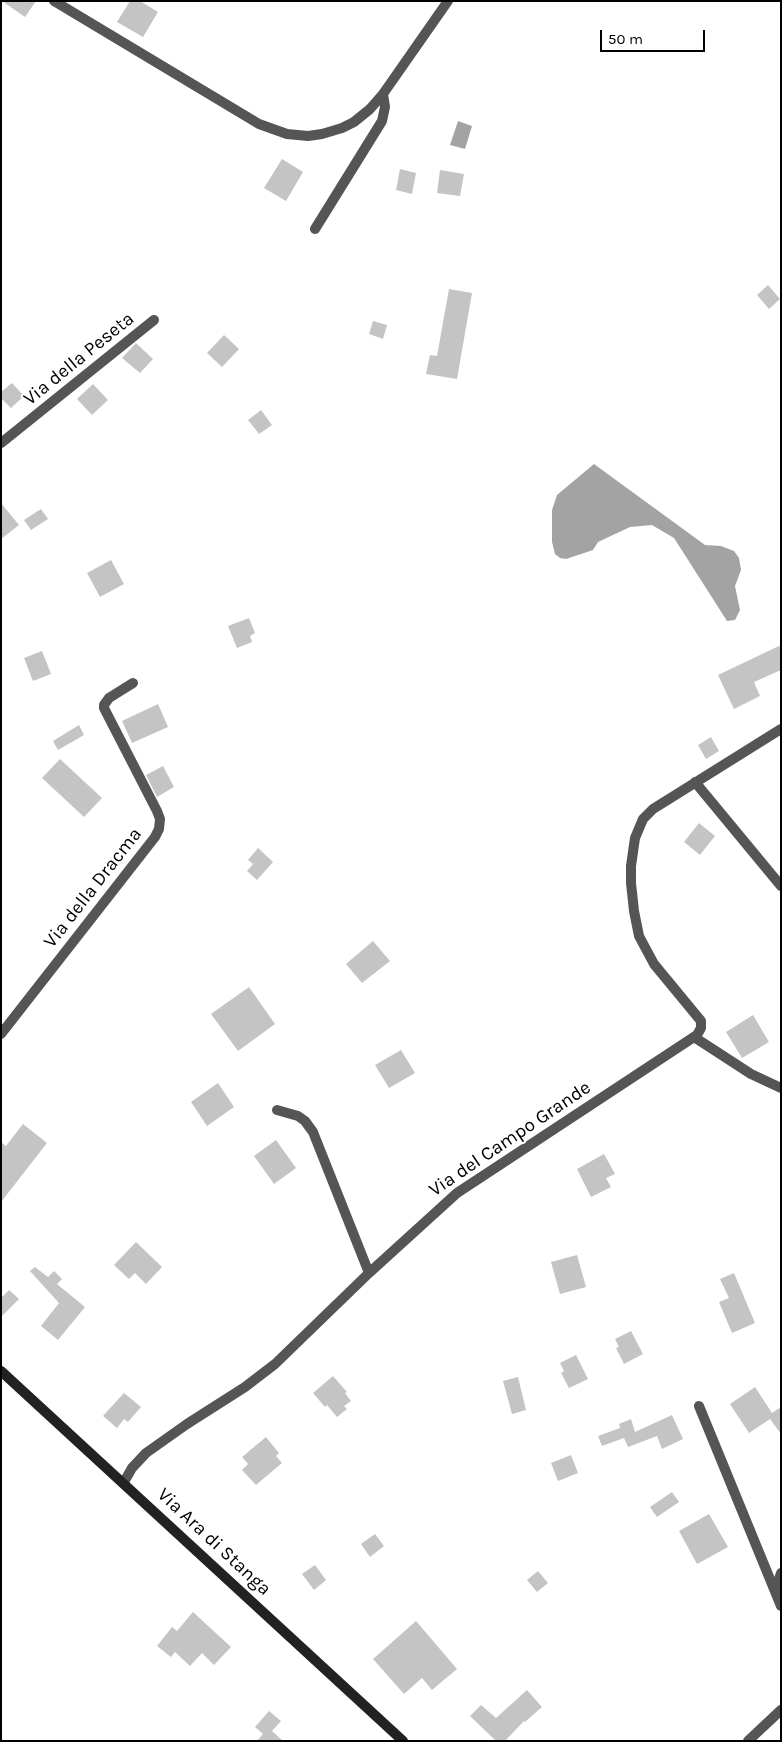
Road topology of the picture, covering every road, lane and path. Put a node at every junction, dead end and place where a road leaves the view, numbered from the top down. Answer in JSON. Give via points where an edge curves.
{"nodes":[{"id":1,"x":54,"y":1,"type":"edge"},
{"id":2,"x":448,"y":1,"type":"edge"},
{"id":3,"x":383,"y":94,"type":"junction"},
{"id":4,"x":315,"y":229,"type":"dead end"},
{"id":5,"x":154,"y":320,"type":"dead end"},
{"id":6,"x":1,"y":443,"type":"edge"},
{"id":7,"x":132,"y":683,"type":"dead end"},
{"id":8,"x":781,"y":729,"type":"edge"},
{"id":9,"x":695,"y":782,"type":"junction"},
{"id":10,"x":781,"y":886,"type":"edge"},
{"id":11,"x":1,"y":1034,"type":"edge"},
{"id":12,"x":694,"y":1037,"type":"junction"},
{"id":13,"x":781,"y":1088,"type":"edge"},
{"id":14,"x":277,"y":1110,"type":"dead end"},
{"id":15,"x":369,"y":1273,"type":"junction"},
{"id":16,"x":1,"y":1371,"type":"edge"},
{"id":17,"x":699,"y":1406,"type":"dead end"},
{"id":18,"x":124,"y":1482,"type":"junction"},
{"id":19,"x":781,"y":1573,"type":"edge"},
{"id":20,"x":775,"y":1591,"type":"junction"},
{"id":21,"x":781,"y":1606,"type":"edge"},
{"id":22,"x":781,"y":1710,"type":"edge"},
{"id":23,"x":403,"y":1741,"type":"edge"},
{"id":24,"x":748,"y":1741,"type":"edge"}],
"edges":[{"from":1,"to":3,"type":"street","via":[[259,124],[280,132],[308,136],[342,128],[365,114]]},
{"from":2,"to":3,"type":"street"},
{"from":3,"to":4,"type":"street","via":[[382,121]]},
{"from":5,"to":6,"type":"street","name":"Via della Peseta"},
{"from":7,"to":11,"type":"street","name":"Via della Dracma","via":[[109,698],[104,708],[157,811],[159,829]]},
{"from":8,"to":9,"type":"street"},
{"from":9,"to":10,"type":"street"},
{"from":9,"to":12,"type":"street","via":[[643,819],[634,845],[631,872],[639,936],[654,964],[700,1021],[701,1028]]},
{"from":12,"to":13,"type":"street","via":[[751,1074]]},
{"from":12,"to":15,"type":"street","name":"Via del Campo Grande","via":[[462,1190]]},
{"from":14,"to":15,"type":"street","via":[[298,1116],[313,1132]]},
{"from":15,"to":18,"type":"street","name":"Via del Campo Grande","via":[[258,1378],[146,1453]]},
{"from":16,"to":18,"type":"street","name":"Via Ara di Stanga"},
{"from":17,"to":20,"type":"street"},
{"from":18,"to":23,"type":"street","name":"Via Ara di Stanga"},
{"from":19,"to":20,"type":"street"},
{"from":20,"to":21,"type":"street"},
{"from":22,"to":24,"type":"street"}]}
